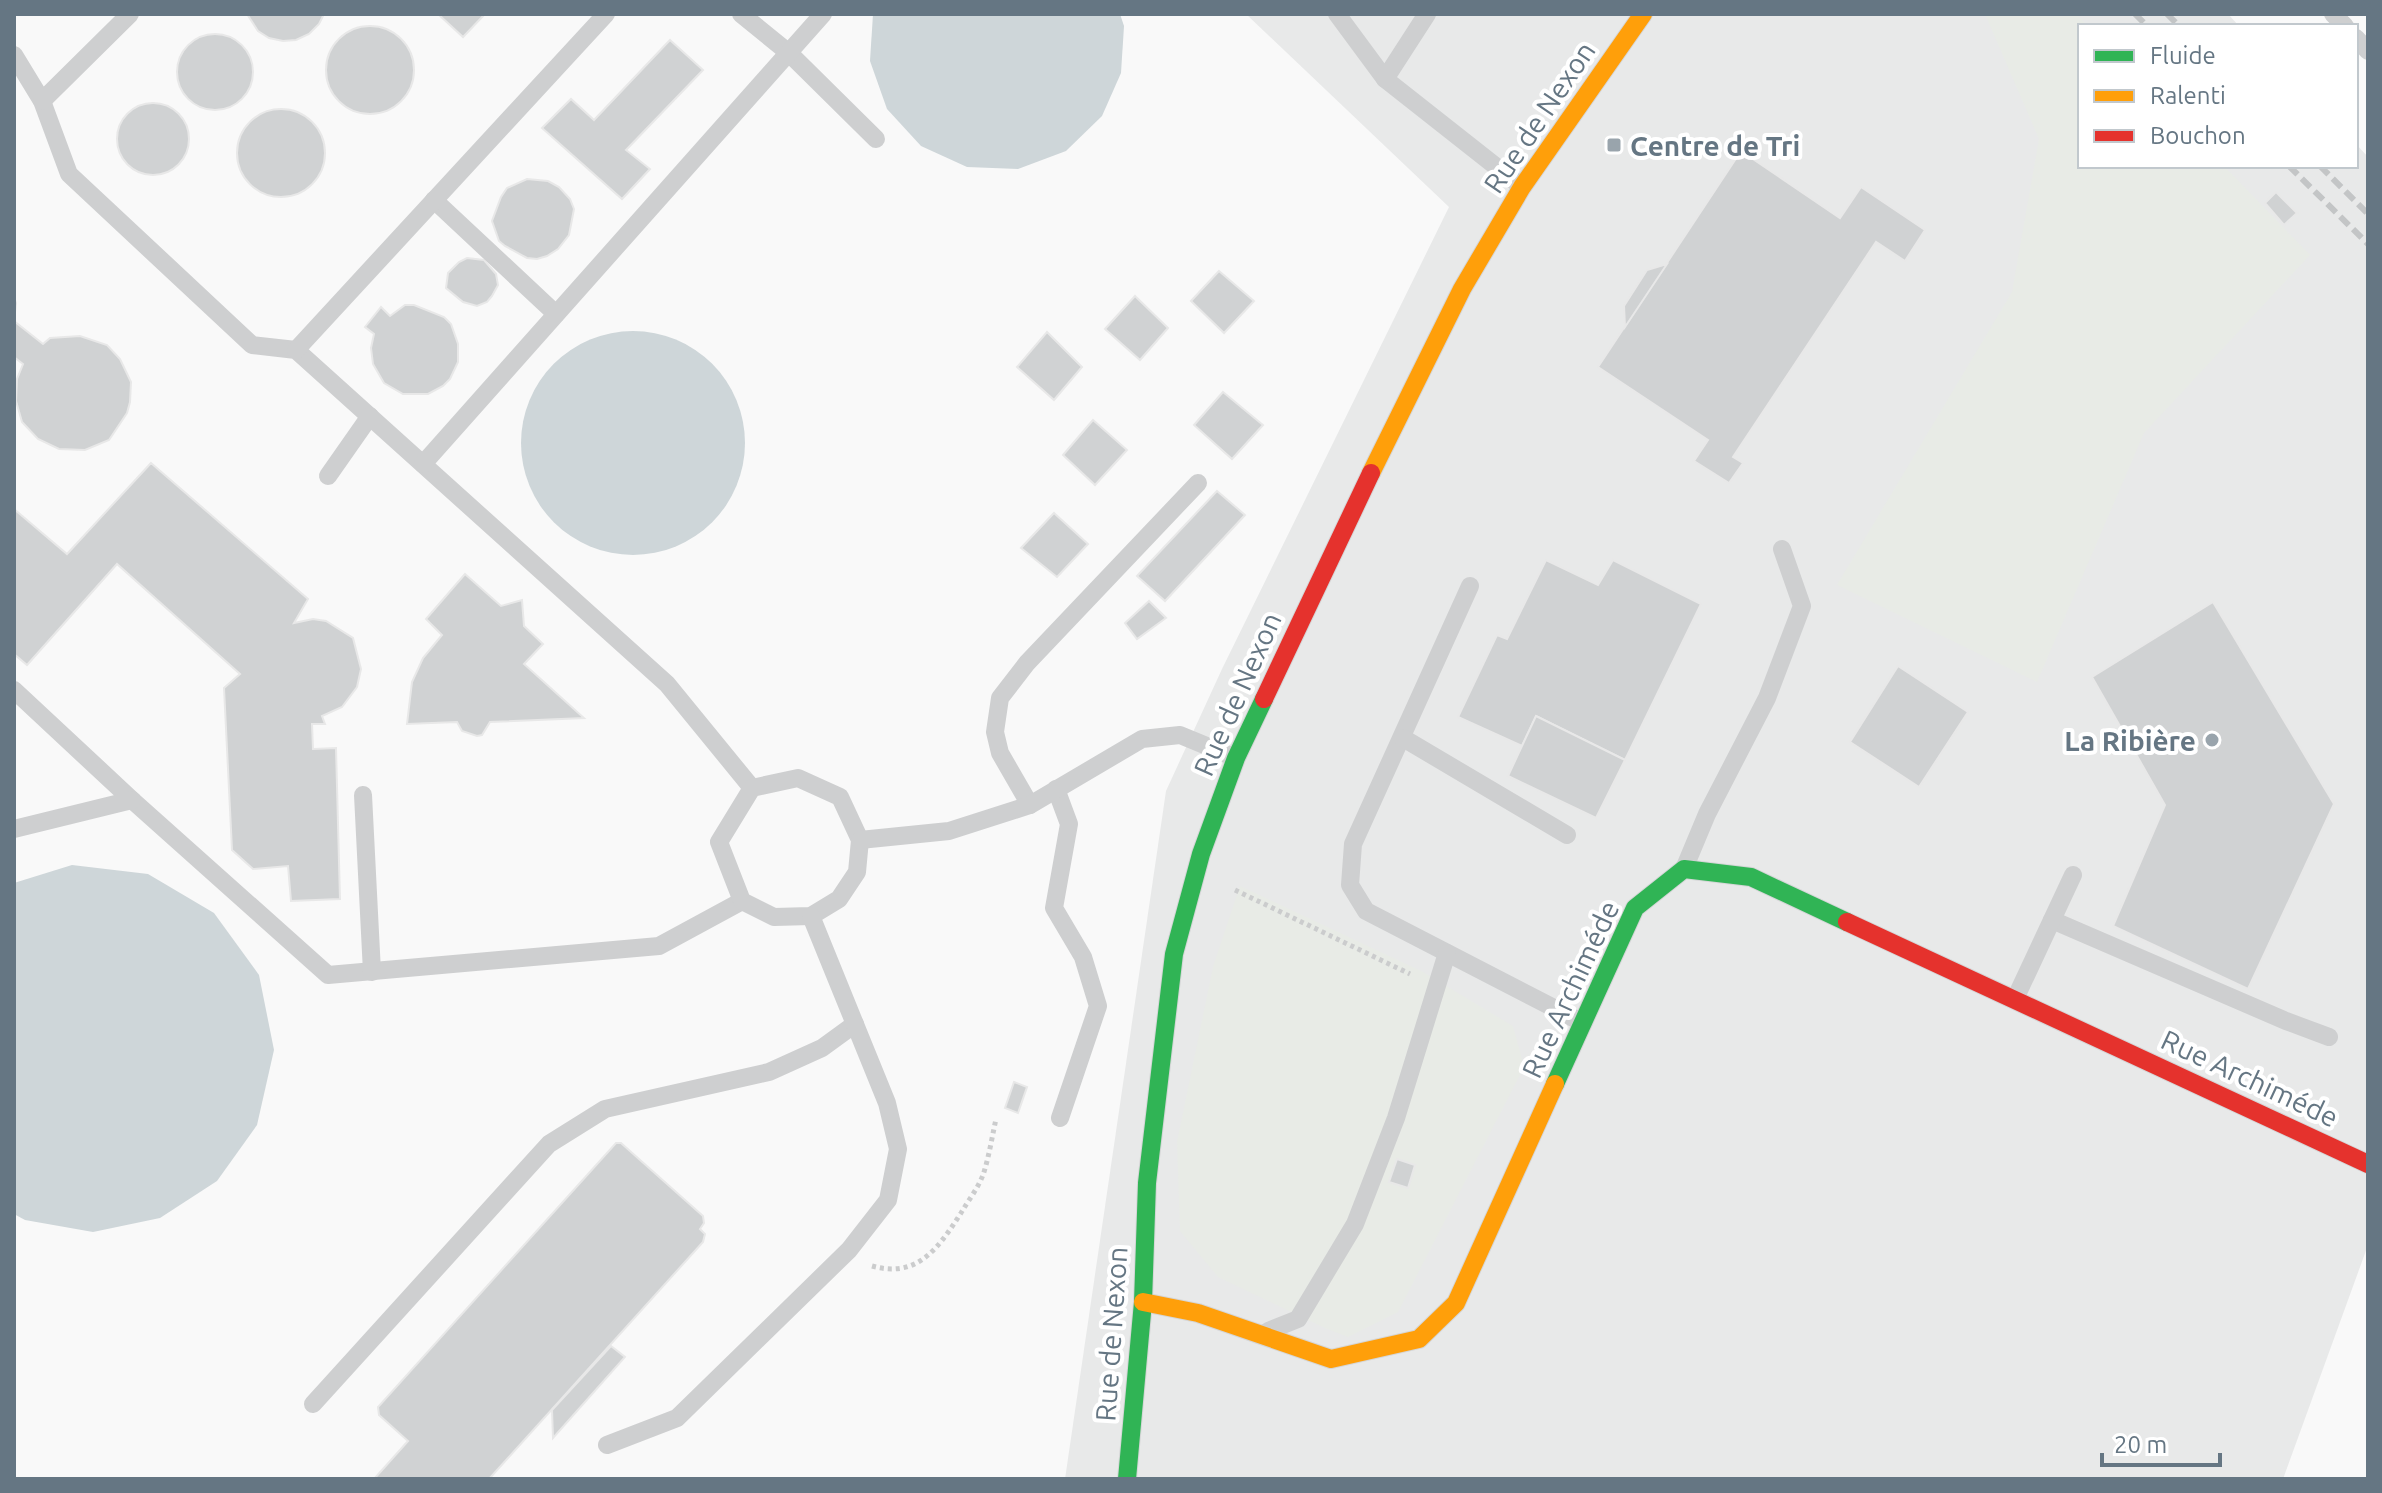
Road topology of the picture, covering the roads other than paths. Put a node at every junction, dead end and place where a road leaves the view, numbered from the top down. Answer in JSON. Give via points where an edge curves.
{"nodes":[{"id":1,"x":130,"y":14,"type":"edge"},
{"id":2,"x":606,"y":14,"type":"edge"},
{"id":3,"x":741,"y":14,"type":"edge"},
{"id":4,"x":823,"y":14,"type":"edge"},
{"id":5,"x":1337,"y":14,"type":"edge"},
{"id":6,"x":1427,"y":14,"type":"edge"},
{"id":7,"x":1643,"y":14,"type":"edge"},
{"id":8,"x":789,"y":53,"type":"junction"},
{"id":9,"x":14,"y":55,"type":"edge"},
{"id":10,"x":1385,"y":79,"type":"junction"},
{"id":11,"x":42,"y":101,"type":"junction"},
{"id":12,"x":876,"y":139,"type":"dead end"},
{"id":13,"x":1522,"y":187,"type":"junction"},
{"id":14,"x":434,"y":200,"type":"junction"},
{"id":15,"x":556,"y":314,"type":"junction"},
{"id":16,"x":296,"y":350,"type":"junction"},
{"id":17,"x":370,"y":416,"type":"junction"},
{"id":18,"x":423,"y":464,"type":"junction"},
{"id":19,"x":328,"y":476,"type":"dead end"},
{"id":20,"x":1198,"y":483,"type":"dead end"},
{"id":21,"x":1782,"y":549,"type":"dead end"},
{"id":22,"x":1470,"y":586,"type":"dead end"},
{"id":23,"x":14,"y":690,"type":"edge"},
{"id":24,"x":1403,"y":738,"type":"junction"},
{"id":25,"x":1236,"y":758,"type":"junction"},
{"id":26,"x":752,"y":788,"type":"junction"},
{"id":27,"x":1056,"y":789,"type":"junction"},
{"id":28,"x":363,"y":795,"type":"dead end"},
{"id":29,"x":132,"y":800,"type":"junction"},
{"id":30,"x":1030,"y":805,"type":"junction"},
{"id":31,"x":14,"y":829,"type":"edge"},
{"id":32,"x":1567,"y":835,"type":"dead end"},
{"id":33,"x":860,"y":840,"type":"junction"},
{"id":34,"x":1684,"y":869,"type":"junction"},
{"id":35,"x":2073,"y":875,"type":"dead end"},
{"id":36,"x":742,"y":901,"type":"junction"},
{"id":37,"x":811,"y":916,"type":"junction"},
{"id":38,"x":2052,"y":920,"type":"junction"},
{"id":39,"x":1447,"y":953,"type":"junction"},
{"id":40,"x":372,"y":972,"type":"junction"},
{"id":41,"x":2015,"y":999,"type":"junction"},
{"id":42,"x":1583,"y":1023,"type":"junction"},
{"id":43,"x":855,"y":1024,"type":"junction"},
{"id":44,"x":2329,"y":1037,"type":"dead end"},
{"id":45,"x":1060,"y":1118,"type":"dead end"},
{"id":46,"x":2368,"y":1164,"type":"edge"},
{"id":47,"x":1143,"y":1302,"type":"junction"},
{"id":48,"x":1259,"y":1335,"type":"junction"},
{"id":49,"x":313,"y":1404,"type":"dead end"},
{"id":50,"x":607,"y":1445,"type":"dead end"},
{"id":51,"x":1127,"y":1479,"type":"edge"}],
"edges":[{"from":1,"to":11,"type":"lane"},
{"from":2,"to":14,"type":"lane"},
{"from":3,"to":8,"type":"lane"},
{"from":4,"to":8,"type":"lane"},
{"from":5,"to":10,"type":"lane"},
{"from":6,"to":10,"type":"lane"},
{"from":7,"to":13,"type":"street","name":"Rue de Nexon"},
{"from":8,"to":12,"type":"lane"},
{"from":8,"to":15,"type":"lane"},
{"from":9,"to":11,"type":"lane"},
{"from":10,"to":13,"type":"lane"},
{"from":11,"to":16,"type":"lane","via":[[69,174],[252,345]]},
{"from":13,"to":25,"type":"street","name":"Rue de Nexon","via":[[1462,289]]},
{"from":14,"to":15,"type":"lane"},
{"from":14,"to":16,"type":"lane"},
{"from":15,"to":18,"type":"lane"},
{"from":16,"to":17,"type":"lane"},
{"from":17,"to":18,"type":"lane"},
{"from":17,"to":19,"type":"lane"},
{"from":18,"to":26,"type":"lane","via":[[667,684]]},
{"from":20,"to":30,"type":"lane","via":[[1000,698],[995,732],[1000,753]]},
{"from":21,"to":34,"type":"lane","via":[[1802,606],[1767,698]]},
{"from":22,"to":24,"type":"lane"},
{"from":23,"to":29,"type":"lane"},
{"from":24,"to":32,"type":"lane"},
{"from":24,"to":39,"type":"lane","via":[[1353,844],[1350,885],[1366,911]]},
{"from":25,"to":27,"type":"lane","via":[[1180,735],[1142,739]]},
{"from":25,"to":47,"type":"street","name":"Rue de Nexon","via":[[1201,854],[1174,954],[1147,1183]]},
{"from":26,"to":33,"type":"lane","via":[[798,778],[840,797]]},
{"from":26,"to":36,"type":"lane","via":[[719,842]]},
{"from":27,"to":30,"type":"lane"},
{"from":27,"to":45,"type":"lane","via":[[1069,824],[1054,908],[1083,957],[1098,1006]]},
{"from":28,"to":40,"type":"lane"},
{"from":29,"to":31,"type":"lane"},
{"from":29,"to":40,"type":"lane","via":[[328,975]]},
{"from":30,"to":33,"type":"lane","via":[[949,831]]},
{"from":33,"to":37,"type":"lane","via":[[857,872],[839,899]]},
{"from":34,"to":41,"type":"street","name":"Rue Archiméde","via":[[1751,877]]},
{"from":34,"to":42,"type":"street","name":"Rue Archiméde","via":[[1635,908]]},
{"from":35,"to":38,"type":"lane"},
{"from":36,"to":37,"type":"lane","via":[[774,917]]},
{"from":36,"to":40,"type":"lane","via":[[659,946]]},
{"from":37,"to":43,"type":"lane"},
{"from":38,"to":41,"type":"lane"},
{"from":38,"to":44,"type":"lane"},
{"from":39,"to":42,"type":"lane"},
{"from":39,"to":48,"type":"lane","via":[[1396,1118],[1355,1224],[1298,1319]]},
{"from":41,"to":46,"type":"street","name":"Rue Archiméde"},
{"from":42,"to":48,"type":"street","name":"Rue Archiméde","via":[[1456,1303],[1419,1339],[1331,1359]]},
{"from":43,"to":49,"type":"lane","via":[[822,1048],[769,1072],[605,1109],[549,1144]]},
{"from":43,"to":50,"type":"lane","via":[[887,1103],[898,1149],[888,1200],[849,1250],[677,1418]]},
{"from":47,"to":48,"type":"street","name":"Rue Archiméde","via":[[1198,1313]]},
{"from":47,"to":51,"type":"street","name":"Rue de Nexon"}]}
